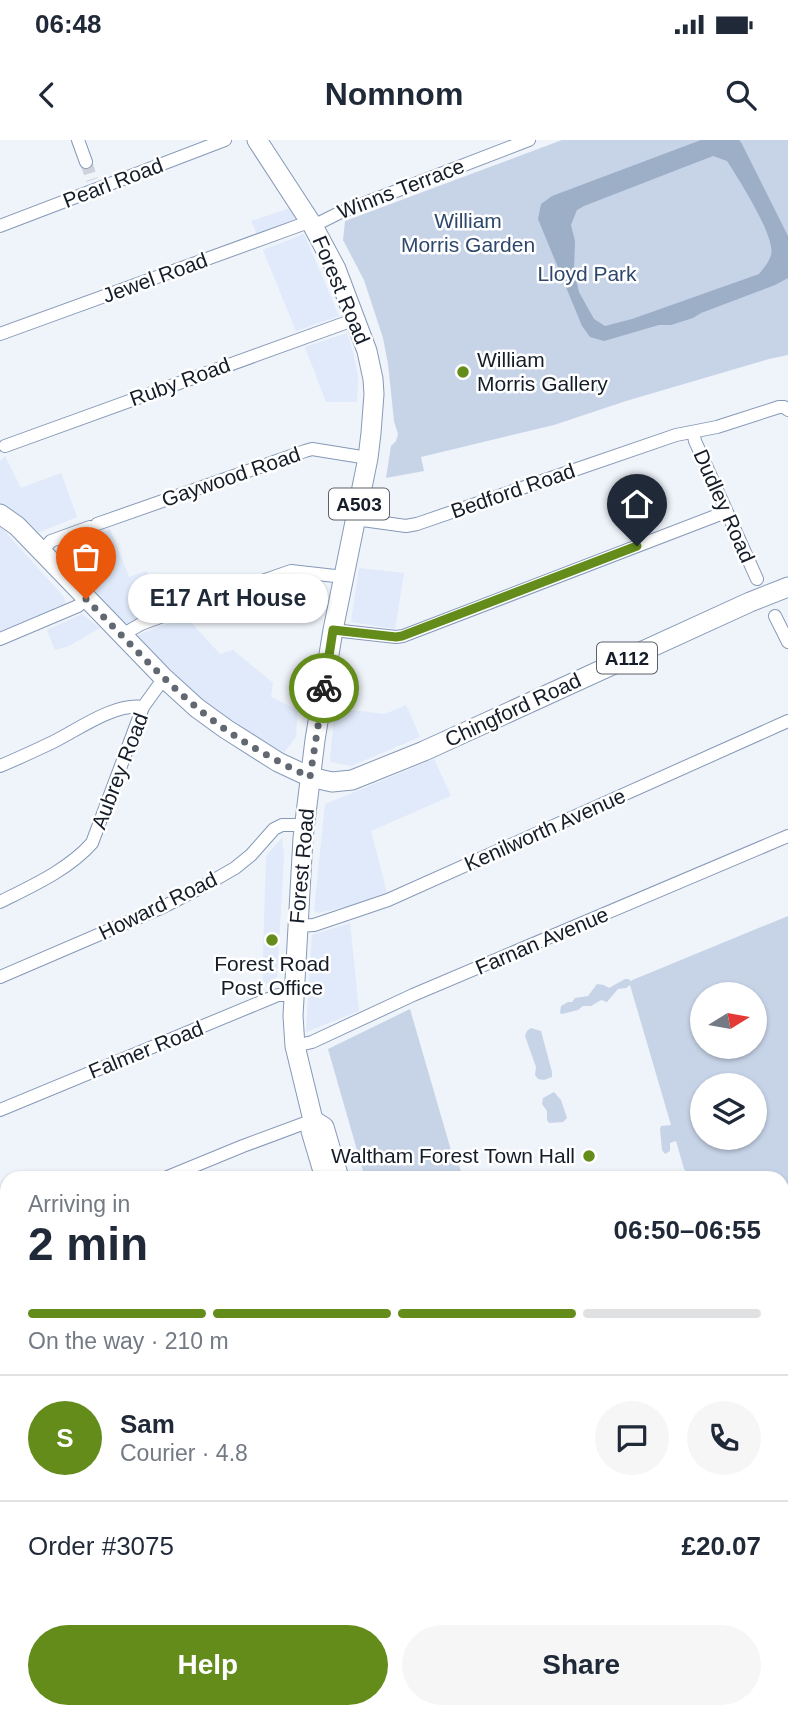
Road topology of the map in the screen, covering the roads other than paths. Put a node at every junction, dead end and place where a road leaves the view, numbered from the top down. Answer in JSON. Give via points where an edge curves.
{"nodes":[{"id":1,"x":78,"y":140,"type":"edge"},
{"id":2,"x":225,"y":140,"type":"edge"},
{"id":3,"x":257,"y":140,"type":"edge"},
{"id":4,"x":529,"y":140,"type":"edge"},
{"id":5,"x":86,"y":162,"type":"tunnel mouth"},
{"id":6,"x":311,"y":223,"type":"junction"},
{"id":7,"x":0,"y":226,"type":"edge"},
{"id":8,"x":356,"y":319,"type":"junction"},
{"id":9,"x":0,"y":334,"type":"edge"},
{"id":10,"x":788,"y":410,"type":"edge"},
{"id":11,"x":693,"y":432,"type":"junction"},
{"id":12,"x":2,"y":447,"type":"edge"},
{"id":13,"x":368,"y":458,"type":"junction"},
{"id":14,"x":726,"y":512,"type":"junction"},
{"id":15,"x":0,"y":514,"type":"edge"},
{"id":16,"x":355,"y":519,"type":"junction"},
{"id":17,"x":42,"y":551,"type":"junction"},
{"id":18,"x":344,"y":577,"type":"junction"},
{"id":19,"x":757,"y":579,"type":"dead end"},
{"id":20,"x":788,"y":587,"type":"edge"},
{"id":21,"x":86,"y":599,"type":"junction"},
{"id":22,"x":775,"y":615,"type":"dead end"},
{"id":23,"x":338,"y":631,"type":"junction"},
{"id":24,"x":122,"y":635,"type":"junction"},
{"id":25,"x":0,"y":639,"type":"edge"},
{"id":26,"x":788,"y":642,"type":"edge"},
{"id":27,"x":164,"y":678,"type":"junction"},
{"id":28,"x":144,"y":708,"type":"junction"},
{"id":29,"x":788,"y":721,"type":"edge"},
{"id":30,"x":0,"y":766,"type":"edge"},
{"id":31,"x":310,"y":777,"type":"junction"},
{"id":32,"x":299,"y":825,"type":"junction"},
{"id":33,"x":788,"y":836,"type":"edge"},
{"id":34,"x":0,"y":902,"type":"edge"},
{"id":35,"x":298,"y":926,"type":"junction"},
{"id":36,"x":0,"y":977,"type":"edge"},
{"id":37,"x":293,"y":995,"type":"junction"},
{"id":38,"x":295,"y":1046,"type":"junction"},
{"id":39,"x":0,"y":1110,"type":"edge"},
{"id":40,"x":313,"y":1120,"type":"junction"},
{"id":41,"x":182,"y":1171,"type":"edge"},
{"id":42,"x":323,"y":1171,"type":"edge"},
{"id":43,"x":337,"y":1171,"type":"edge"}],
"edges":[{"from":1,"to":5,"type":"street"},
{"from":2,"to":7,"type":"street","name":"Pearl Road","via":[[93,185]]},
{"from":3,"to":6,"type":"main road","name":"Forest Road","number":"A503"},
{"from":4,"to":6,"type":"street","name":"Winns Terrace"},
{"from":6,"to":8,"type":"main road","name":"Forest Road","number":"A503"},
{"from":6,"to":9,"type":"street","name":"Jewel Road"},
{"from":8,"to":12,"type":"street","name":"Ruby Road"},
{"from":8,"to":13,"type":"main road","name":"Forest Road","number":"A503","via":[[373,379]]},
{"from":10,"to":11,"type":"street","name":"Bedford Road","via":[[779,407]]},
{"from":11,"to":14,"type":"street","name":"Dudley Road"},
{"from":11,"to":16,"type":"street","name":"Bedford Road","via":[[417,524]]},
{"from":13,"to":16,"type":"main road","name":"Forest Road","number":"A503"},
{"from":13,"to":17,"type":"street","name":"Gaywood Road","via":[[312,449],[51,541]]},
{"from":14,"to":19,"type":"street","name":"Dudley Road"},
{"from":14,"to":23,"type":"street","via":[[402,636]]},
{"from":15,"to":17,"type":"main road","number":"A112"},
{"from":16,"to":18,"type":"main road","name":"Forest Road","number":"A503"},
{"from":17,"to":21,"type":"main road","number":"A112"},
{"from":18,"to":23,"type":"main road","name":"Forest Road","number":"A503"},
{"from":18,"to":24,"type":"street","via":[[291,571],[141,624]]},
{"from":20,"to":31,"type":"main road","name":"Chingford Road","number":"A112","via":[[427,750],[341,782]]},
{"from":21,"to":24,"type":"main road","number":"A112"},
{"from":21,"to":25,"type":"street"},
{"from":22,"to":26,"type":"street"},
{"from":23,"to":31,"type":"main road","name":"Forest Road","number":"A503"},
{"from":24,"to":27,"type":"main road","number":"A112"},
{"from":27,"to":28,"type":"street","name":"Aubrey Road"},
{"from":27,"to":31,"type":"main road","number":"A112","via":[[226,729]]},
{"from":28,"to":30,"type":"street","via":[[115,711]]},
{"from":28,"to":34,"type":"street","name":"Aubrey Road","via":[[92,843],[79,858]]},
{"from":29,"to":35,"type":"street","name":"Kenilworth Avenue","via":[[388,900]]},
{"from":31,"to":32,"type":"main road","name":"Forest Road","number":"A503"},
{"from":32,"to":35,"type":"main road","name":"Forest Road","number":"A503"},
{"from":32,"to":36,"type":"street","name":"Howard Road","via":[[277,827],[235,869],[193,893]]},
{"from":33,"to":38,"type":"street","name":"Farnan Avenue"},
{"from":35,"to":37,"type":"main road","name":"Forest Road","number":"A503"},
{"from":37,"to":38,"type":"main road","name":"Forest Road","number":"A503"},
{"from":37,"to":39,"type":"street","name":"Falmer Road","via":[[278,995]]},
{"from":38,"to":40,"type":"main road","name":"Forest Road","number":"A503"},
{"from":40,"to":41,"type":"street"},
{"from":40,"to":42,"type":"main road","name":"Forest Road","number":"A503","via":[[311,1131]]},
{"from":40,"to":43,"type":"main road","name":"Forest Road","number":"A503","via":[[324,1127]]}]}
